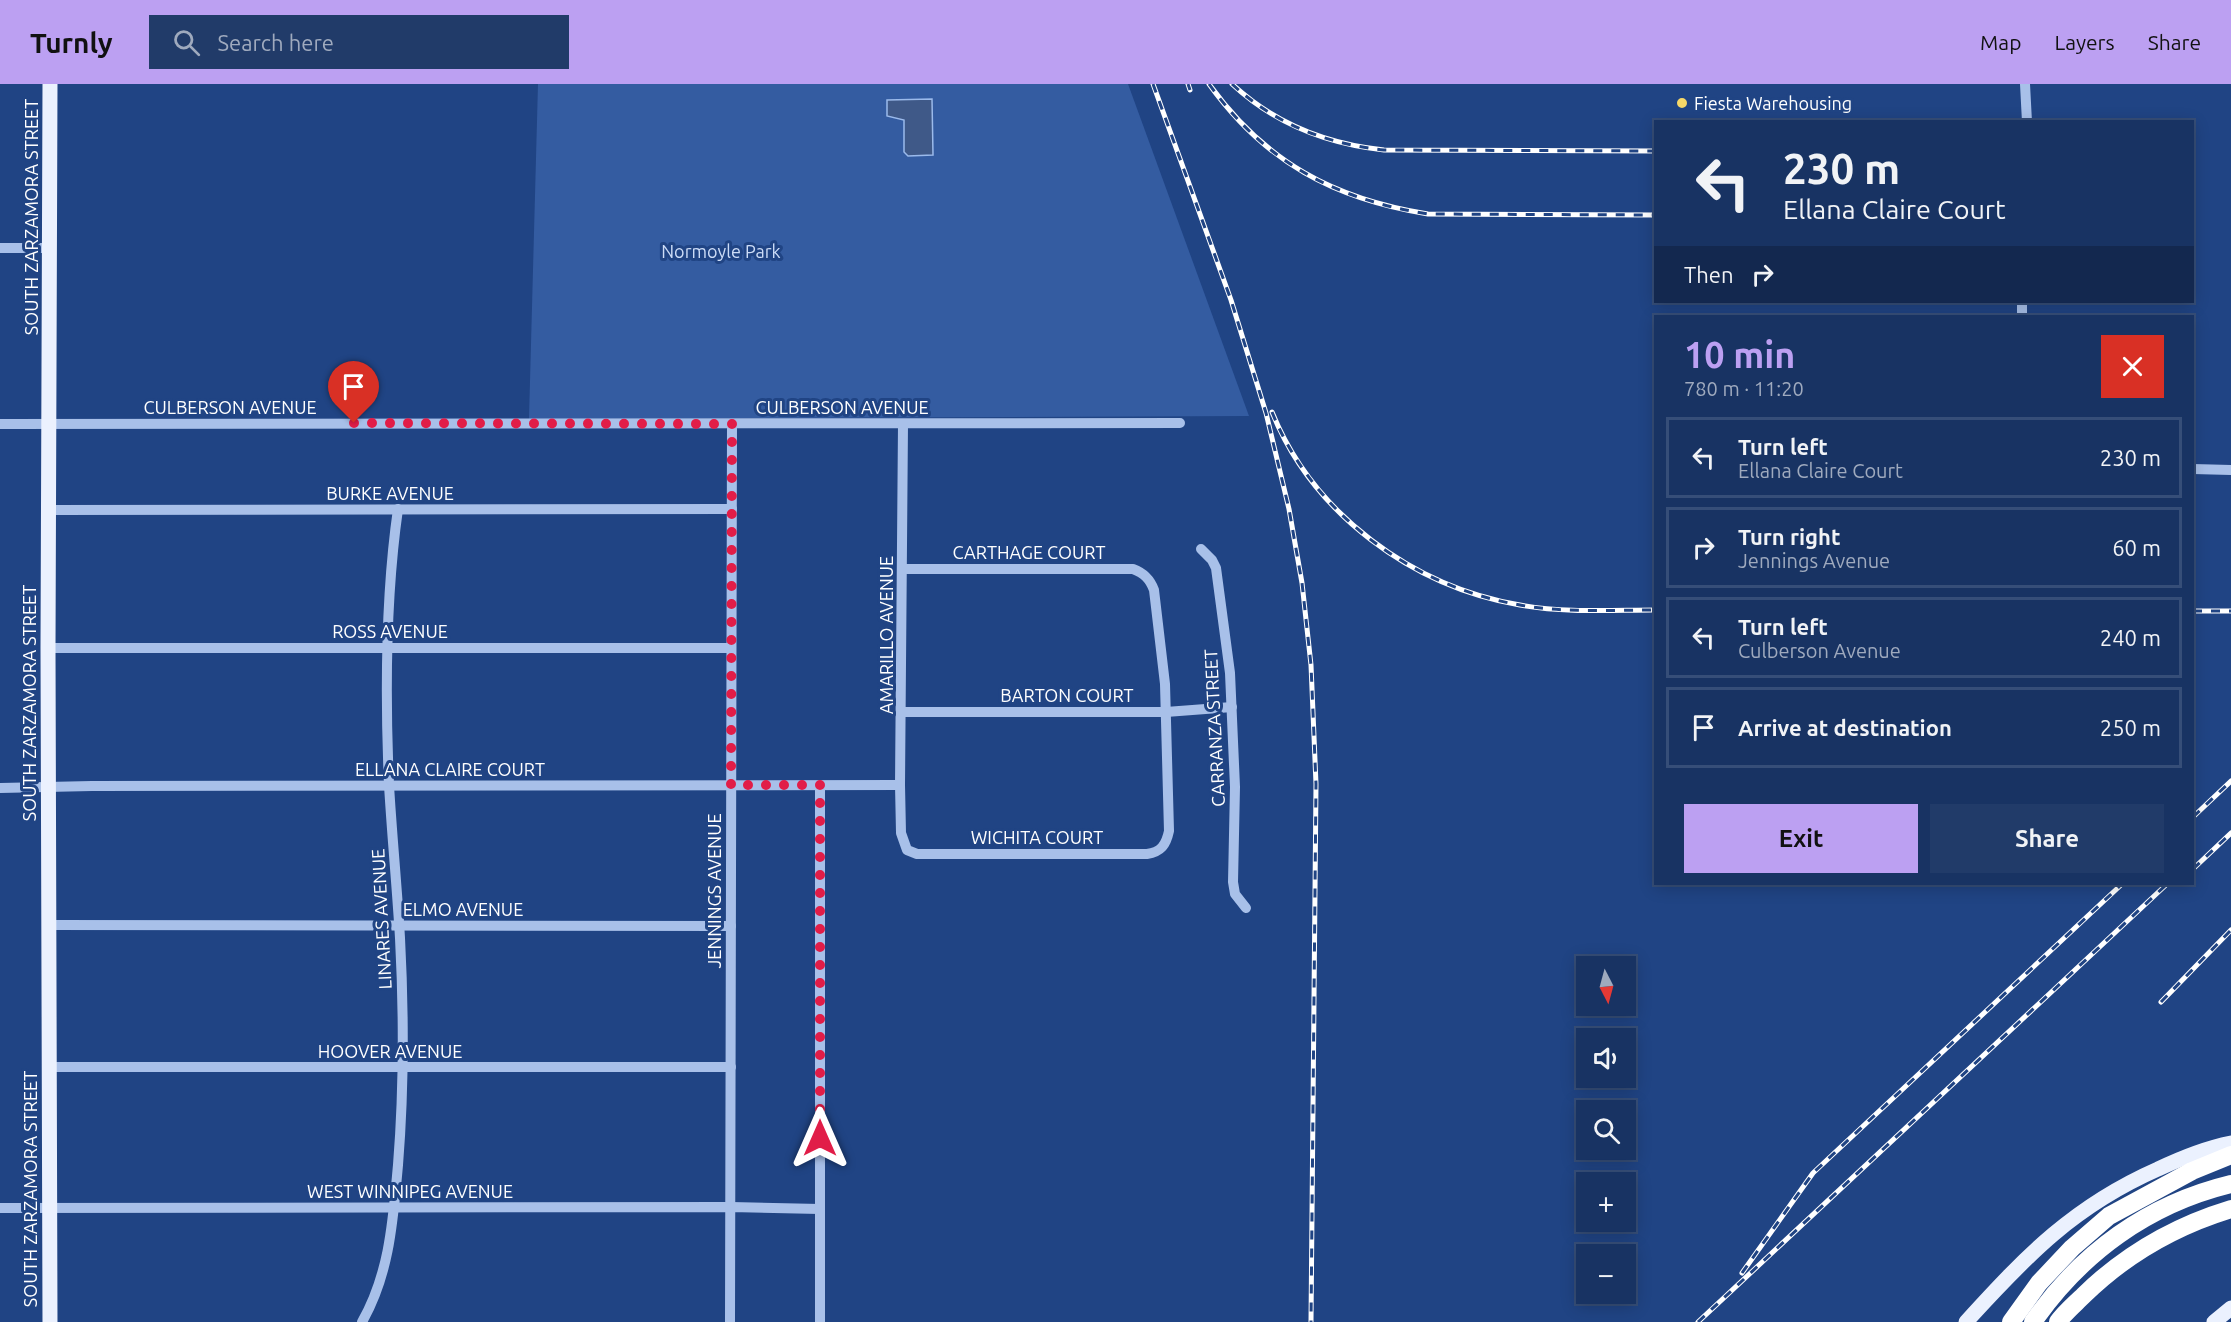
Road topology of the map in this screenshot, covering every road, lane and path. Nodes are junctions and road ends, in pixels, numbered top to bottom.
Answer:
1 (50, 84) edge
2 (2026, 87) edge
3 (2027, 120) edge
4 (0, 248) edge
5 (50, 248) junction
6 (1180, 423) dead end
7 (0, 424) edge
8 (50, 424) junction
9 (732, 424) junction
10 (903, 424) junction
11 (2194, 469) edge
12 (2231, 470) edge
13 (398, 509) junction
14 (732, 509) junction
15 (49, 510) junction
16 (1201, 549) dead end
17 (903, 569) junction
18 (48, 648) junction
19 (388, 648) junction
20 (731, 648) junction
21 (1232, 707) junction
22 (902, 712) junction
23 (1166, 712) junction
24 (731, 785) junction
25 (820, 785) junction
26 (900, 785) junction
27 (390, 786) junction
28 (0, 788) edge
29 (49, 788) junction
30 (905, 845) joint
31 (1246, 908) dead end
32 (50, 925) junction
33 (399, 926) junction
34 (731, 926) junction
35 (50, 1067) junction
36 (403, 1067) junction
37 (731, 1067) junction
38 (2231, 1143) edge
39 (2231, 1155) edge
40 (2231, 1184) edge
41 (731, 1207) junction
42 (0, 1208) edge
43 (395, 1208) junction
44 (49, 1209) junction
45 (820, 1209) junction
46 (2231, 1209) edge
47 (2053, 1293) junction
48 (2231, 1308) edge
49 (50, 1322) edge
50 (362, 1322) edge
51 (730, 1322) edge
52 (820, 1322) edge
53 (1966, 1322) edge
54 (2011, 1322) edge
55 (2020, 1322) edge
56 (2032, 1322) edge
57 (2058, 1322) edge
58 (2214, 1322) edge

1 - 5 main road, SOUTH ZARZAMORA STREET
2 - 3 street
4 - 5 street
5 - 8 main road, SOUTH ZARZAMORA STREET
6 - 10 street, CULBERSON AVENUE
7 - 8 street, CULBERSON AVENUE
8 - 9 street, CULBERSON AVENUE
8 - 15 main road, SOUTH ZARZAMORA STREET
9 - 10 street, CULBERSON AVENUE
9 - 14 street, JENNINGS AVENUE
10 - 17 street, AMARILLO AVENUE
11 - 12 street
13 - 14 street, BURKE AVENUE
13 - 15 street, BURKE AVENUE
13 - 19 street, LINARES AVENUE
14 - 20 street, JENNINGS AVENUE
15 - 18 main road, SOUTH ZARZAMORA STREET
16 - 21 street, CARRANZA STREET
17 - 22 street, AMARILLO AVENUE
17 - 23 street, CARTHAGE COURT
18 - 19 street, ROSS AVENUE
18 - 29 main road, SOUTH ZARZAMORA STREET
19 - 20 street, ROSS AVENUE
19 - 27 street, LINARES AVENUE
20 - 24 street, JENNINGS AVENUE
21 - 23 street, BARTON COURT
21 - 31 street, CARRANZA STREET
22 - 23 street, BARTON COURT
22 - 26 street, AMARILLO AVENUE
23 - 30 street, WICHITA COURT
24 - 25 street, ELLANA CLAIRE COURT
24 - 27 street, ELLANA CLAIRE COURT
24 - 34 street, JENNINGS AVENUE
25 - 26 street, ELLANA CLAIRE COURT
25 - 45 street
26 - 30 street, AMARILLO AVENUE
27 - 29 street, ELLANA CLAIRE COURT
27 - 33 street, LINARES AVENUE
28 - 29 street, ELLANA CLAIRE COURT
29 - 32 main road, SOUTH ZARZAMORA STREET
32 - 33 street, ELMO AVENUE
32 - 35 main road, SOUTH ZARZAMORA STREET
33 - 34 street, ELMO AVENUE
33 - 36 street, LINARES AVENUE
34 - 37 street, JENNINGS AVENUE
35 - 36 street, HOOVER AVENUE
35 - 44 main road, SOUTH ZARZAMORA STREET
36 - 37 street, HOOVER AVENUE
36 - 43 street, LINARES AVENUE
37 - 41 street, JENNINGS AVENUE
38 - 53 main road
39 - 54 highway
40 - 47 highway
41 - 43 street, WEST WINNIPEG AVENUE
41 - 45 street, WEST WINNIPEG AVENUE
41 - 51 street, JENNINGS AVENUE
42 - 44 street, WEST WINNIPEG AVENUE
43 - 44 street, WEST WINNIPEG AVENUE
43 - 50 street, LINARES AVENUE
44 - 49 main road, SOUTH ZARZAMORA STREET
45 - 52 street
46 - 57 highway
47 - 55 highway
47 - 56 highway
48 - 58 main road

